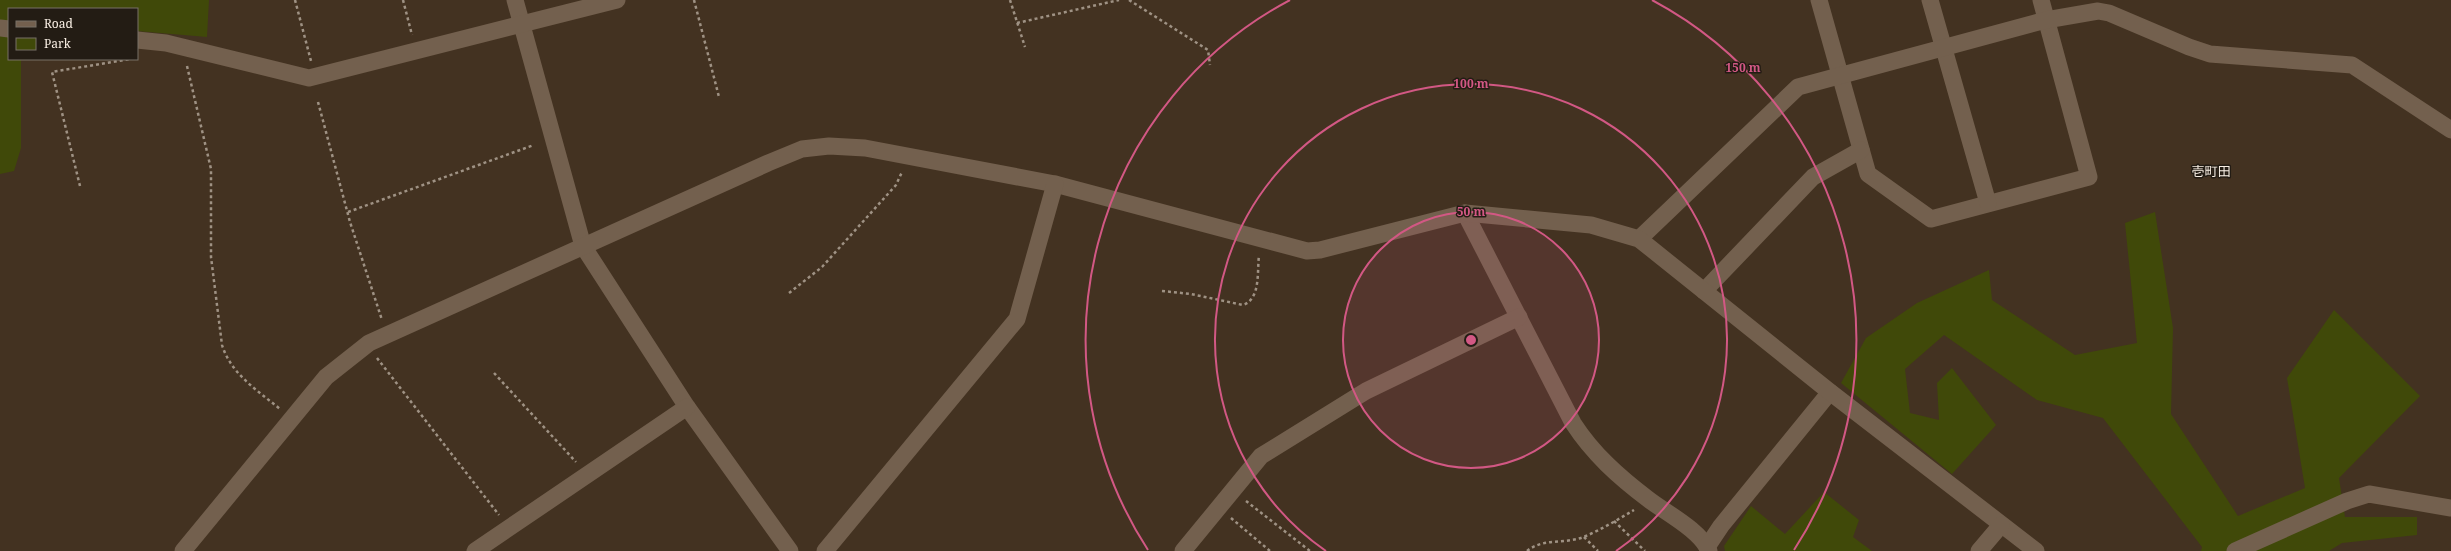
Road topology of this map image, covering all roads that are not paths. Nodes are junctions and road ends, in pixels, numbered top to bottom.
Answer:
1 (515, 0) edge
2 (617, 0) edge
3 (1819, 0) edge
4 (1930, 0) edge
5 (2040, 0) edge
6 (2046, 20) junction
7 (521, 24) junction
8 (138, 40) edge
9 (1943, 48) junction
10 (1840, 76) junction
11 (2451, 130) edge
12 (1861, 150) junction
13 (1055, 184) junction
14 (1988, 203) junction
15 (1465, 213) junction
16 (1639, 240) junction
17 (583, 246) junction
18 (1704, 291) junction
19 (1519, 317) junction
20 (1830, 392) junction
21 (687, 407) junction
22 (2451, 508) edge
23 (2001, 525) junction
24 (1708, 549) edge
25 (183, 551) edge
26 (475, 551) edge
27 (790, 551) edge
28 (825, 551) edge
29 (1183, 551) edge
30 (1979, 551) edge
31 (2036, 551) edge
32 (2235, 551) edge

1 - 7 street
2 - 7 street
3 - 10 street
4 - 9 street
5 - 6 street
6 - 9 street
6 - 11 street
6 - 14 street
7 - 8 street
7 - 17 street
9 - 10 street
9 - 14 street
10 - 12 street
10 - 16 street
12 - 14 street
12 - 18 street
13 - 15 street
13 - 17 street
13 - 28 street
15 - 16 street
15 - 19 street
16 - 18 street
17 - 21 street
17 - 25 street
18 - 20 street
19 - 24 street
19 - 29 street
20 - 23 street
20 - 24 street
21 - 26 street
21 - 27 street
22 - 32 street
23 - 30 street
23 - 31 street

